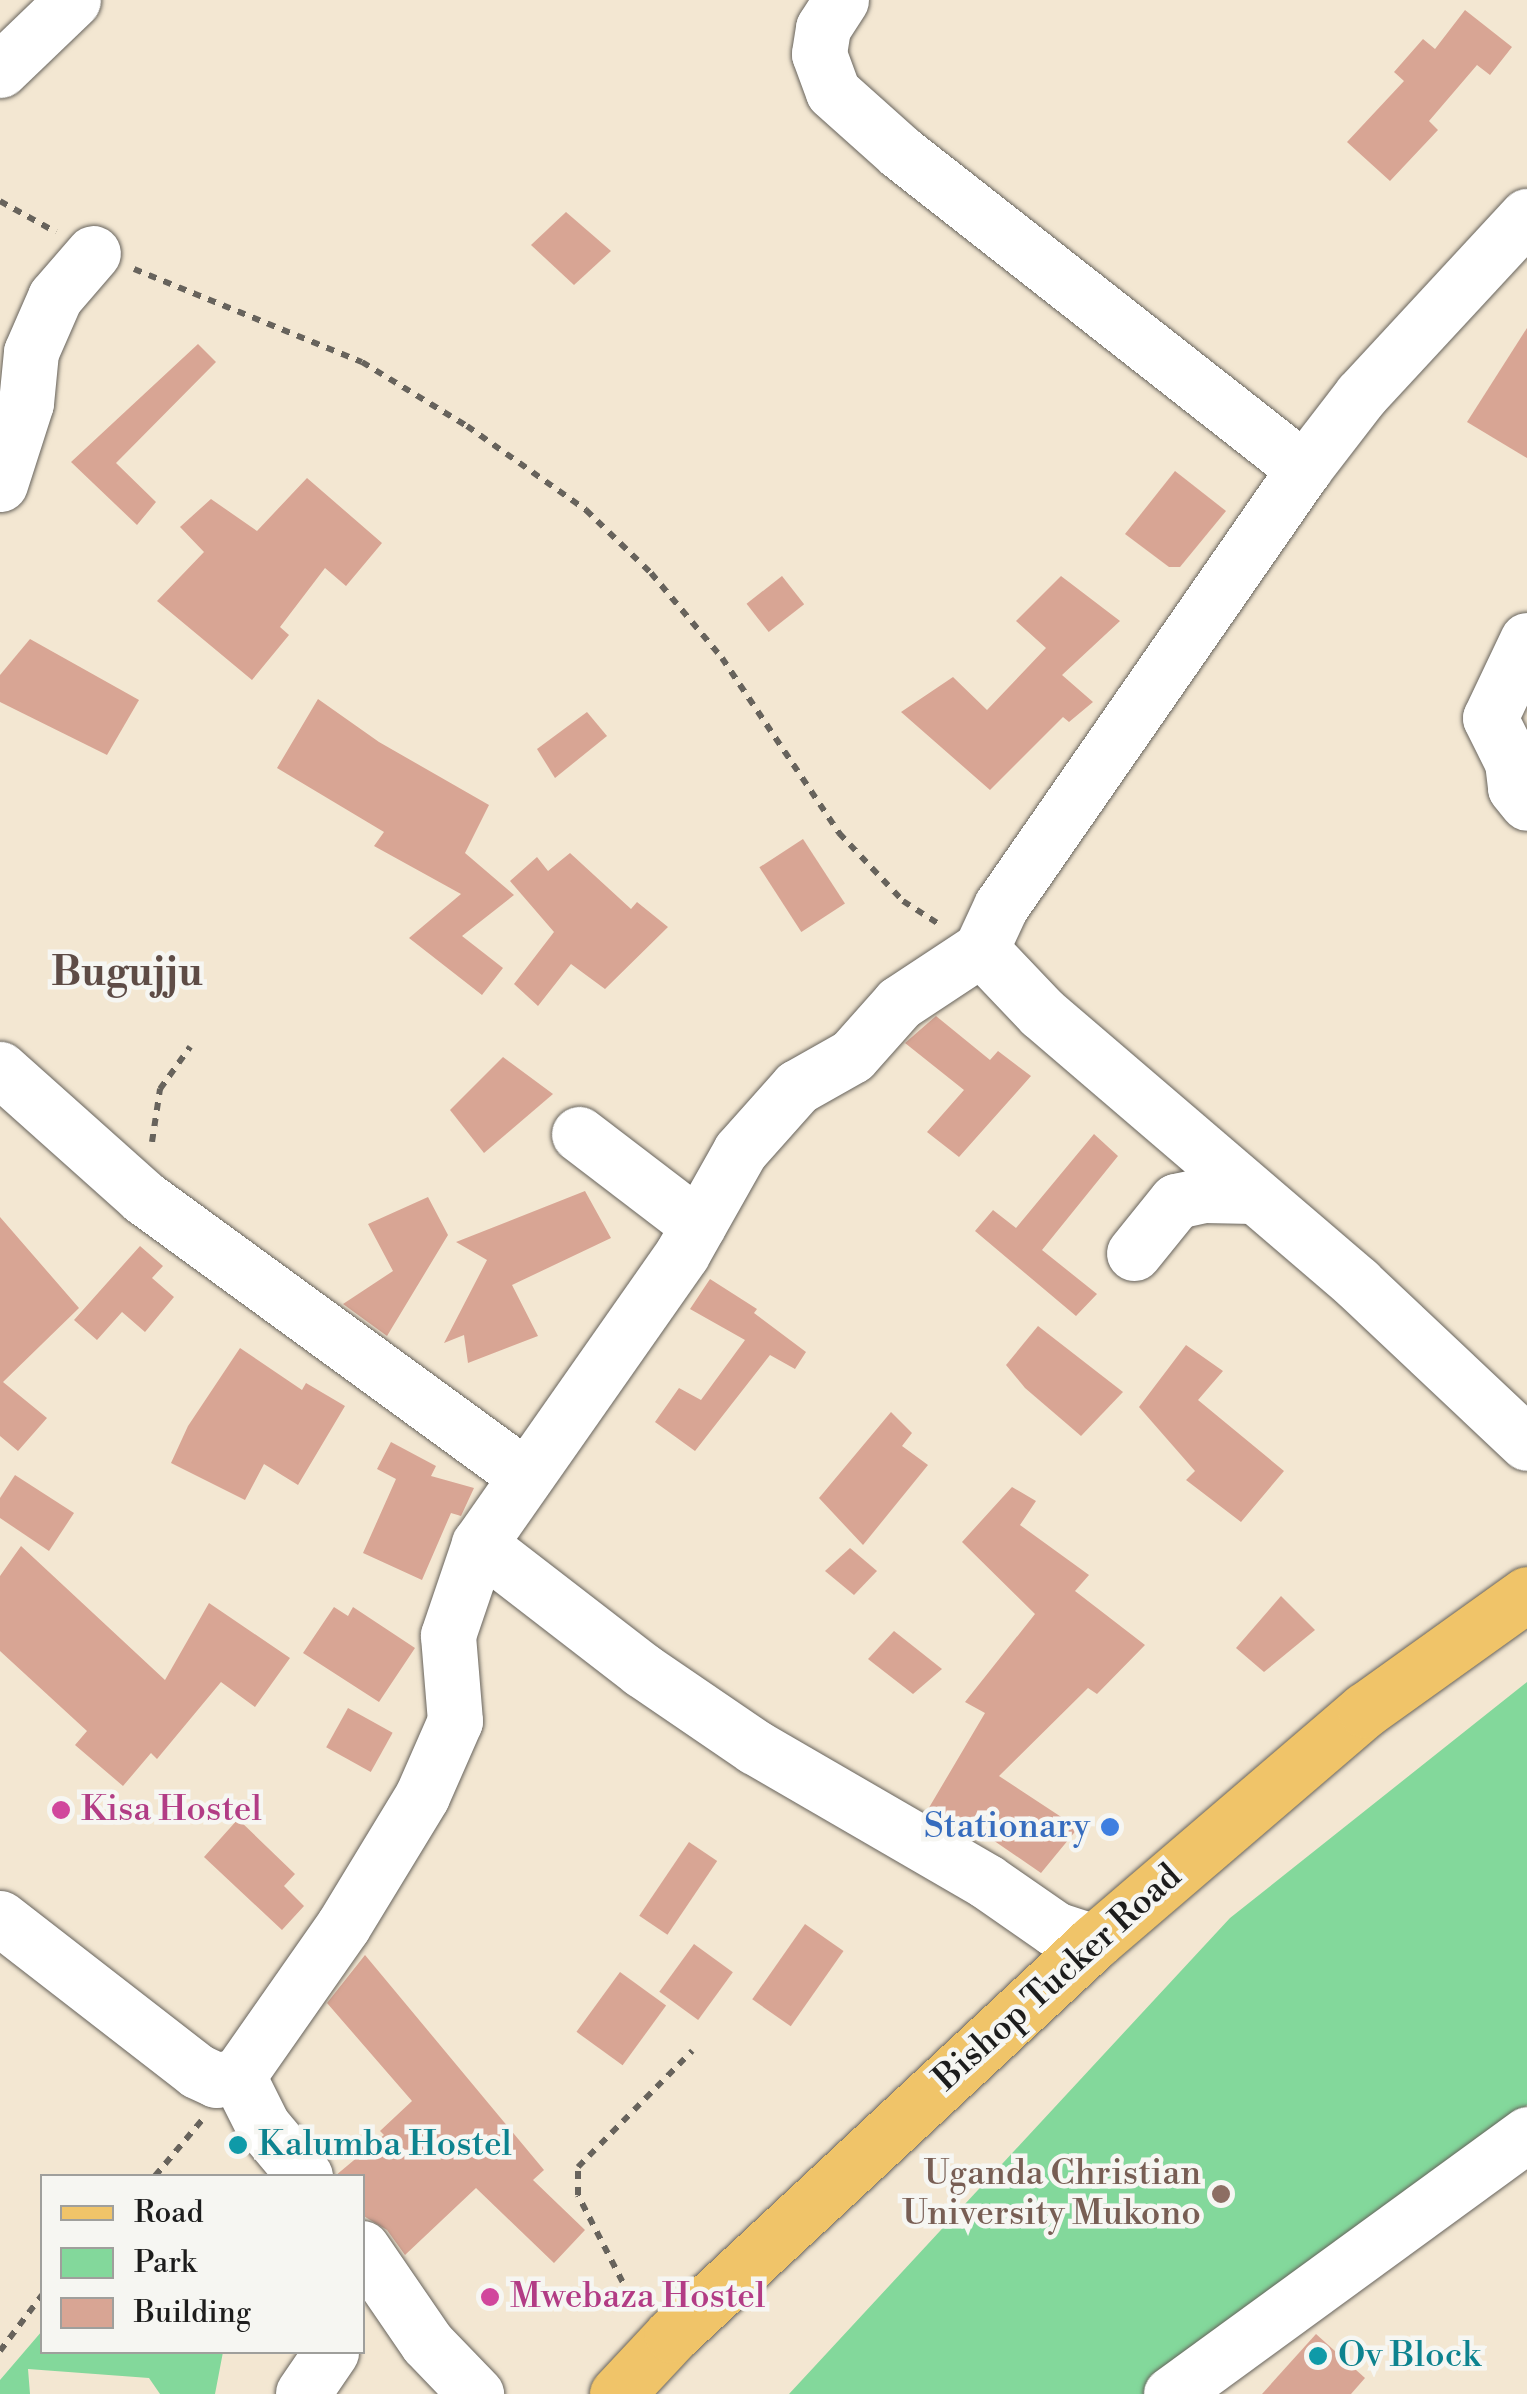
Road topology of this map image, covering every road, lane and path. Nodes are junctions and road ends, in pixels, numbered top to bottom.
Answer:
1 (73, 0) edge
2 (841, 0) edge
3 (0, 70) edge
4 (0, 201) edge
5 (1527, 216) edge
6 (93, 253) junction
7 (1304, 469) junction
8 (0, 484) edge
9 (1527, 640) edge
10 (1527, 803) edge
11 (981, 949) junction
12 (190, 1047) dead end
13 (0, 1069) edge
14 (579, 1134) dead end
15 (1252, 1196) junction
16 (143, 1197) junction
17 (698, 1225) junction
18 (1134, 1254) dead end
19 (1527, 1443) edge
20 (526, 1476) junction
21 (479, 1544) junction
22 (1527, 1594) edge
23 (0, 1918) edge
24 (1094, 1942) junction
25 (692, 2051) dead end
26 (238, 2076) junction
27 (1527, 2134) edge
28 (157, 2174) edge
29 (303, 2174) edge
30 (365, 2257) edge
31 (40, 2298) edge
32 (386, 2321) edge
33 (672, 2335) junction
34 (0, 2351) edge
35 (330, 2354) edge
36 (303, 2393) edge
37 (476, 2394) edge
38 (617, 2394) edge
39 (1171, 2394) edge

1 - 3 street
2 - 7 street
4 - 6 path
5 - 7 street
6 - 8 street
6 - 11 path
7 - 11 street
9 - 10 street
11 - 15 street
11 - 17 street
12 - 16 path
13 - 16 street
14 - 17 street
15 - 18 street
15 - 19 street
16 - 20 street
17 - 20 street
20 - 21 street
21 - 24 street
21 - 26 street
22 - 24 main road, Bishop Tucker Road
23 - 26 street
24 - 33 main road, Bishop Tucker Road
25 - 33 path
26 - 28 path
26 - 29 street
27 - 39 street
30 - 32 street
31 - 34 path
32 - 37 street
33 - 38 main road, Bishop Tucker Road
35 - 36 street

